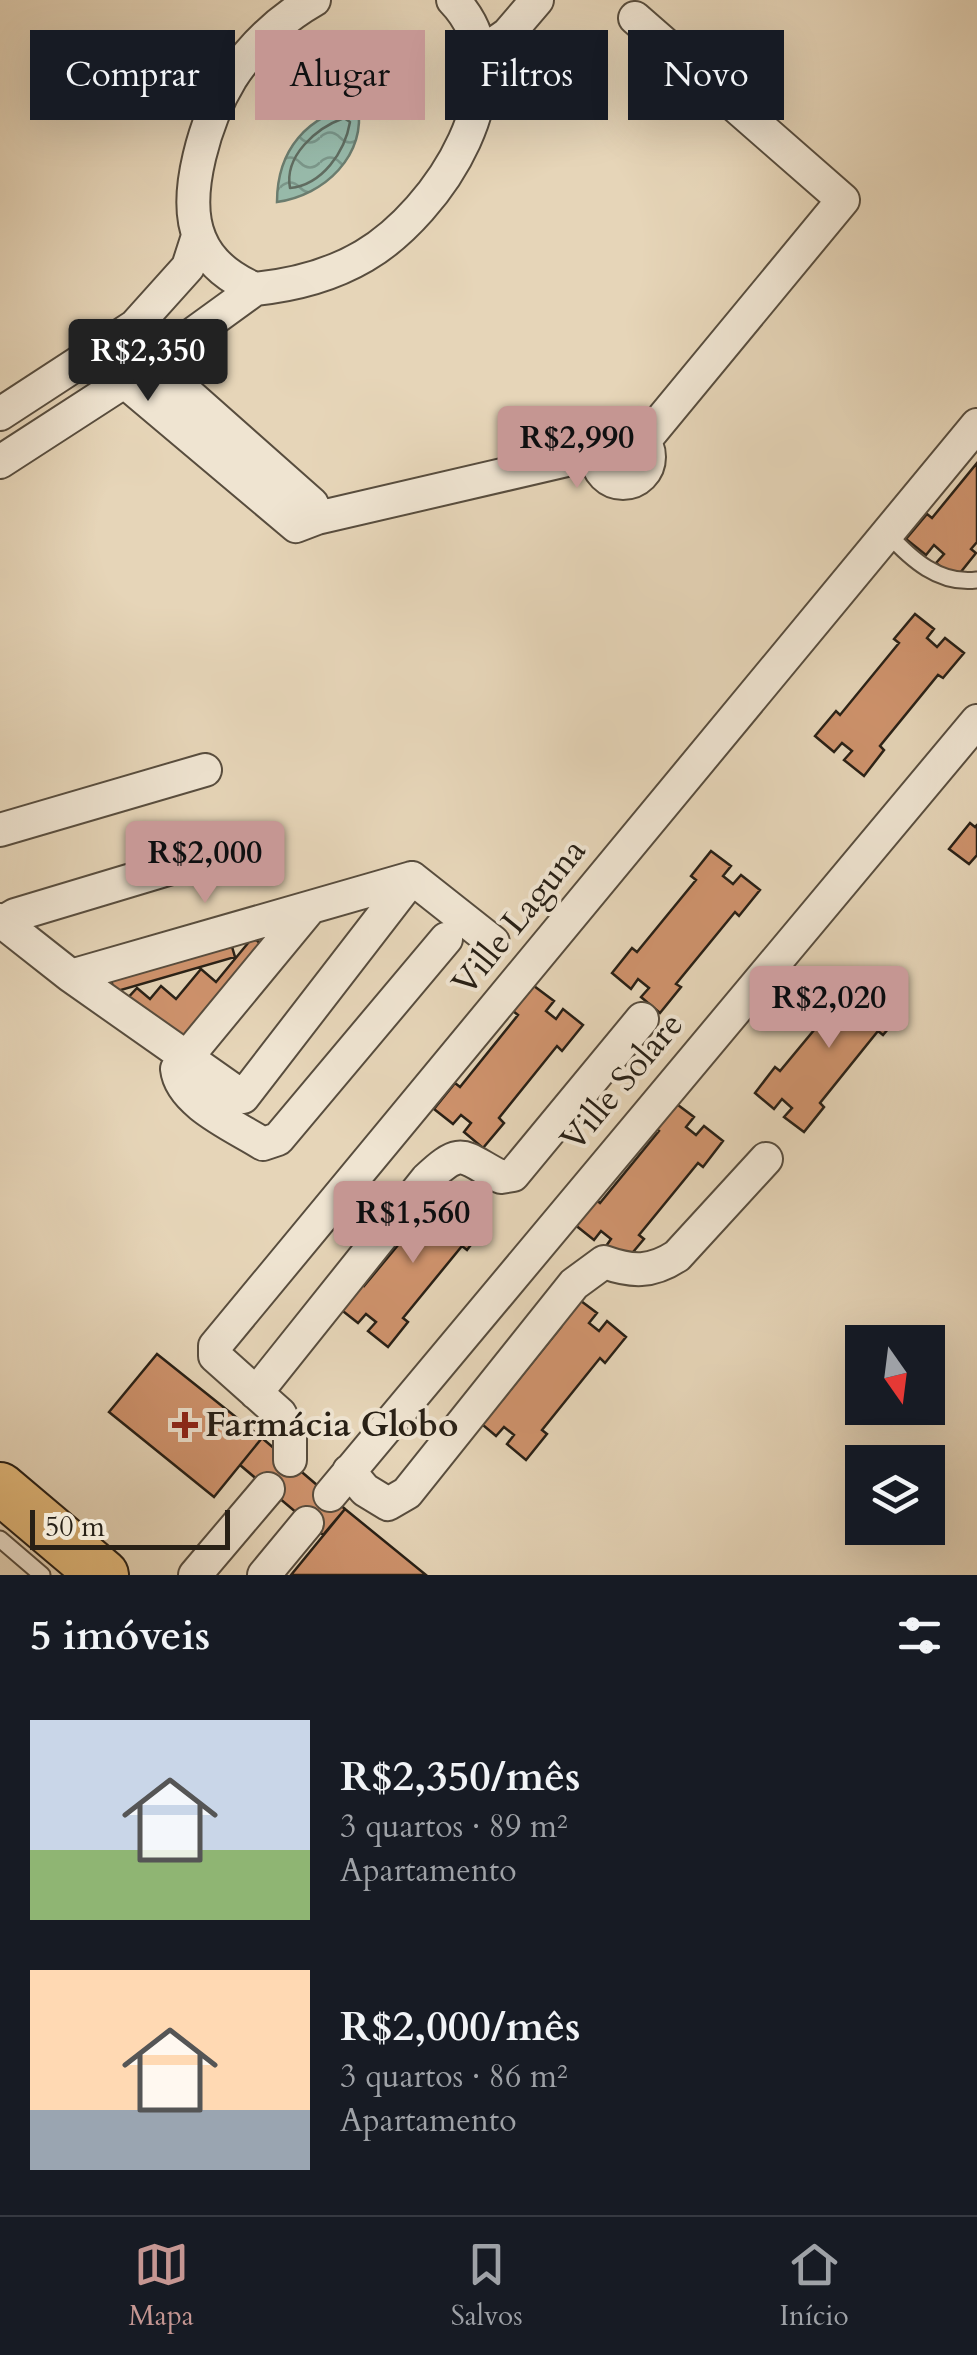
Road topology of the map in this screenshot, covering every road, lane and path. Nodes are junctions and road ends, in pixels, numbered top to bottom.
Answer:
1 (314, 0) edge
2 (454, 0) edge
3 (537, 0) edge
4 (634, 18) dead end
5 (473, 30) edge
6 (511, 30) edge
7 (470, 120) edge
8 (198, 236) junction
9 (255, 290) junction
10 (153, 363) junction
11 (124, 382) junction
12 (0, 414) edge
13 (977, 425) edge
14 (238, 458) junction
15 (0, 462) edge
16 (886, 533) junction
17 (977, 580) edge
18 (977, 721) edge
19 (206, 770) dead end
20 (0, 830) edge
21 (218, 854) dead end
22 (412, 878) junction
23 (308, 909) junction
24 (2, 921) edge
25 (446, 939) dead end
26 (492, 942) dead end
27 (70, 976) junction
28 (642, 1019) dead end
29 (184, 1058) junction
30 (766, 1159) dead end
31 (256, 1393) junction
32 (290, 1460) dead end
33 (0, 1488) edge
34 (268, 1489) dead end
35 (307, 1523) dead end
36 (0, 1539) edge
37 (42, 1575) edge
38 (103, 1575) edge
39 (195, 1575) edge
40 (264, 1575) edge

1 - 8 street
2 - 5 street
3 - 6 street
4 - 14 street
7 - 9 street
8 - 9 street
8 - 12 street
9 - 10 street
10 - 11 street
10 - 14 street
11 - 14 street
11 - 15 street
13 - 16 street, Ville Laguna
16 - 17 lane
16 - 31 street, Ville Laguna
18 - 30 street, Ville Solare
19 - 20 street
21 - 24 street
22 - 23 street
22 - 26 street
22 - 29 street
23 - 27 street
23 - 29 street
24 - 27 street
25 - 29 street
27 - 29 street
28 - 31 street
31 - 32 street, Ville Laguna
33 - 38 main road
34 - 39 street
35 - 40 street
36 - 37 lane

